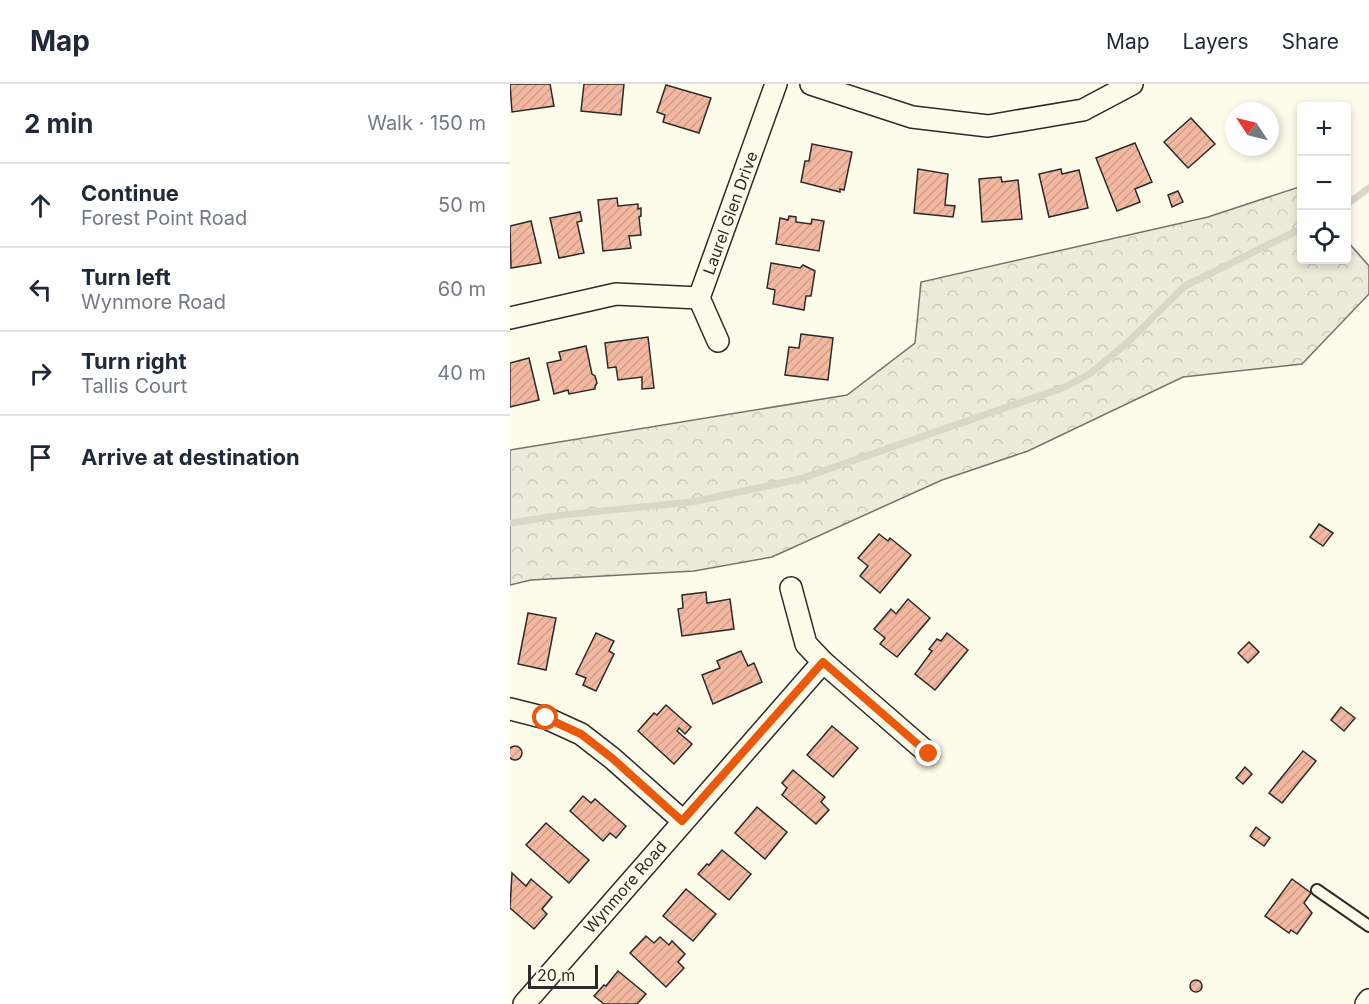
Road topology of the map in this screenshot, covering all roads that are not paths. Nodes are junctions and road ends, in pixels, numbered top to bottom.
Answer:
1 (776, 84) edge
2 (811, 84) edge
3 (1132, 84) edge
4 (699, 298) junction
5 (510, 318) edge
6 (718, 341) dead end
7 (791, 588) dead end
8 (823, 662) junction
9 (510, 709) edge
10 (929, 754) dead end
11 (682, 821) junction
12 (1317, 890) dead end
13 (1369, 926) edge
14 (1369, 1000) edge
15 (524, 1004) edge
16 (1366, 1004) edge

1 - 4 street, Laurel Glen Drive
2 - 3 street
4 - 5 street
4 - 6 street
7 - 8 street
8 - 10 street
8 - 11 street, Wynmore Road
9 - 11 street
11 - 15 street, Wynmore Road
12 - 13 lane
14 - 16 street

